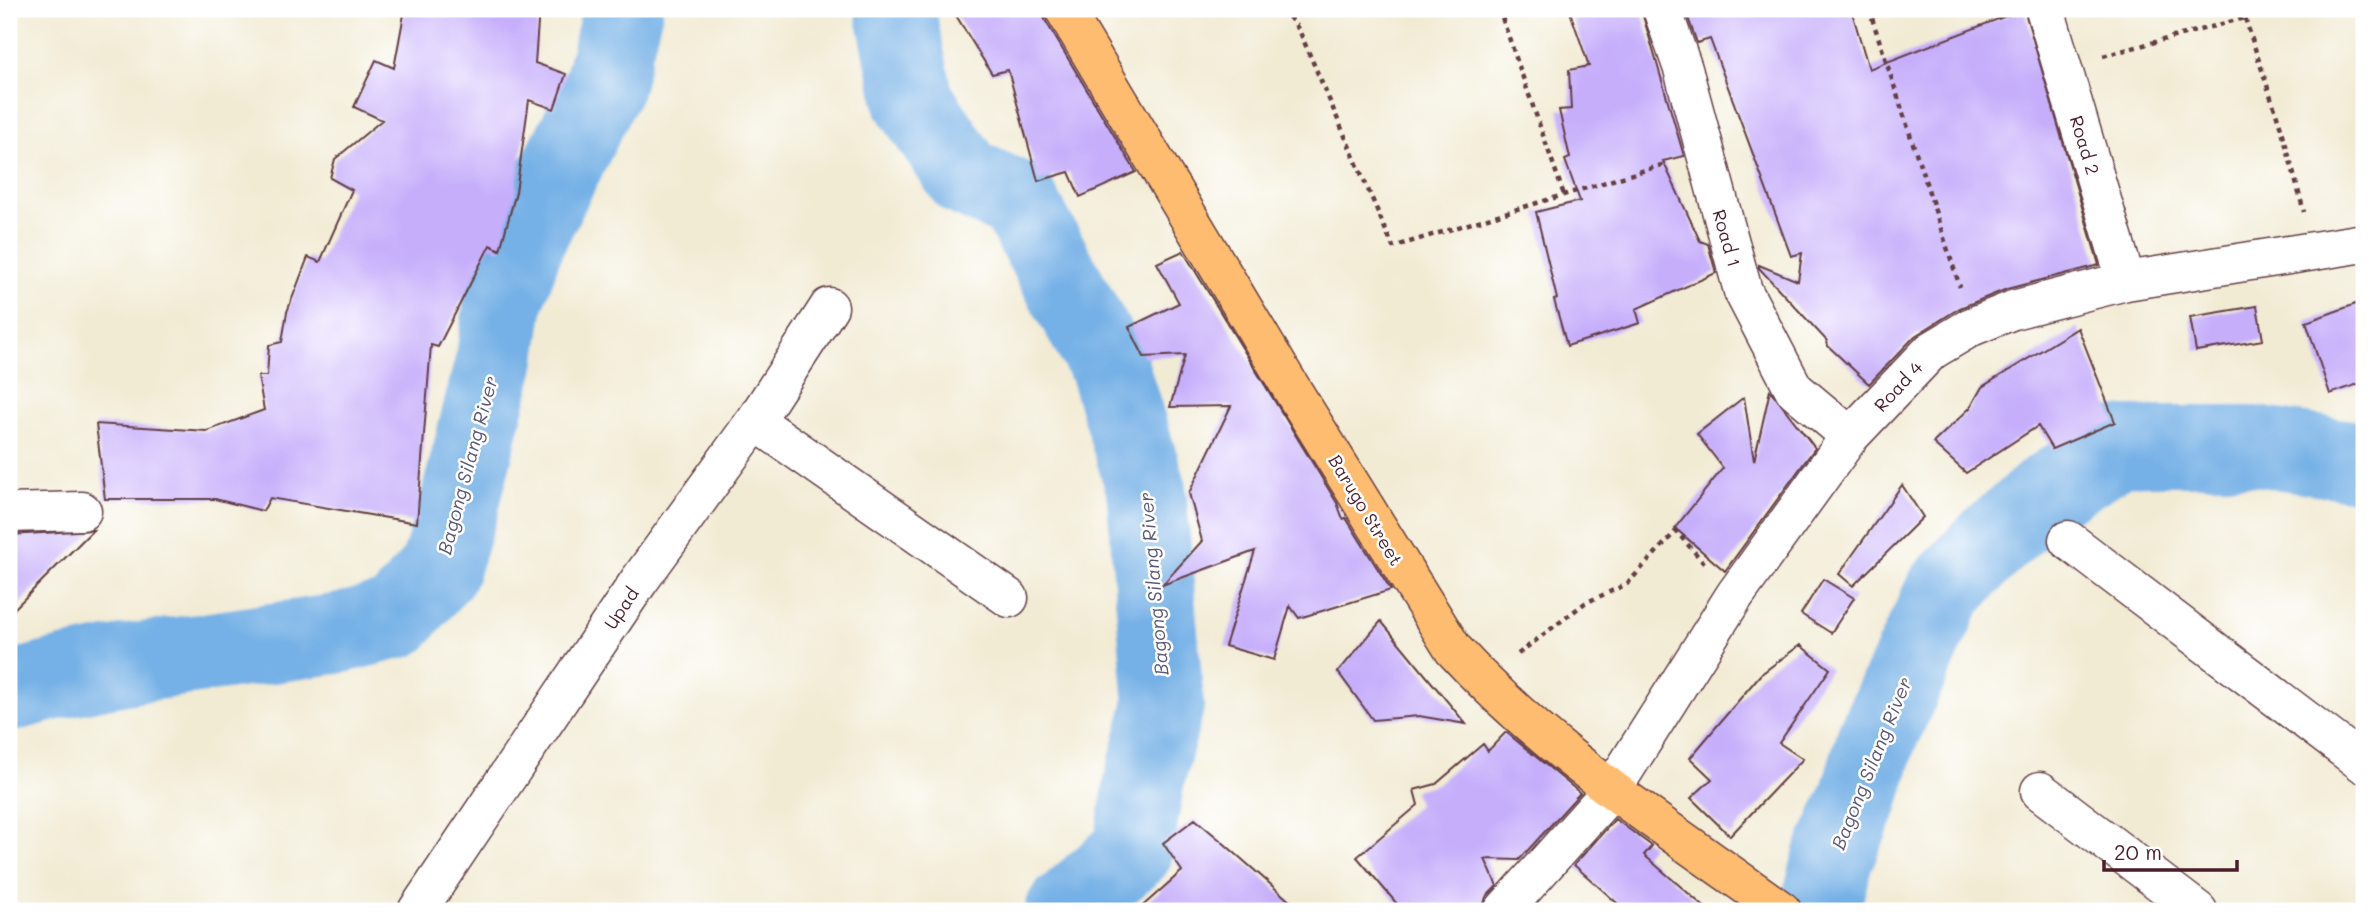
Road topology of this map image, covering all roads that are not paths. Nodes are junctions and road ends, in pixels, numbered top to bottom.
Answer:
1 (1064, 9) edge
2 (1662, 9) edge
3 (2045, 9) edge
4 (2364, 243) edge
5 (2126, 281) junction
6 (830, 307) dead end
7 (755, 421) junction
8 (1850, 436) junction
9 (82, 511) dead end
10 (9, 513) edge
11 (2068, 540) dead end
12 (1009, 598) dead end
13 (2364, 764) edge
14 (1611, 791) junction
15 (2040, 791) dead end
16 (417, 911) edge
17 (1503, 911) edge
18 (1782, 911) edge
19 (2198, 911) edge

1 - 14 main road, Barugo Street
2 - 8 street, Road 1
3 - 5 street, Road 2
4 - 5 street, Road 4
5 - 8 street, Road 4
6 - 7 street, Upad
7 - 12 street
7 - 16 street, Upad
8 - 14 street, Road 4
9 - 10 street
11 - 13 street
14 - 17 street, Road 4
14 - 18 main road, Barugo Street
15 - 19 street

